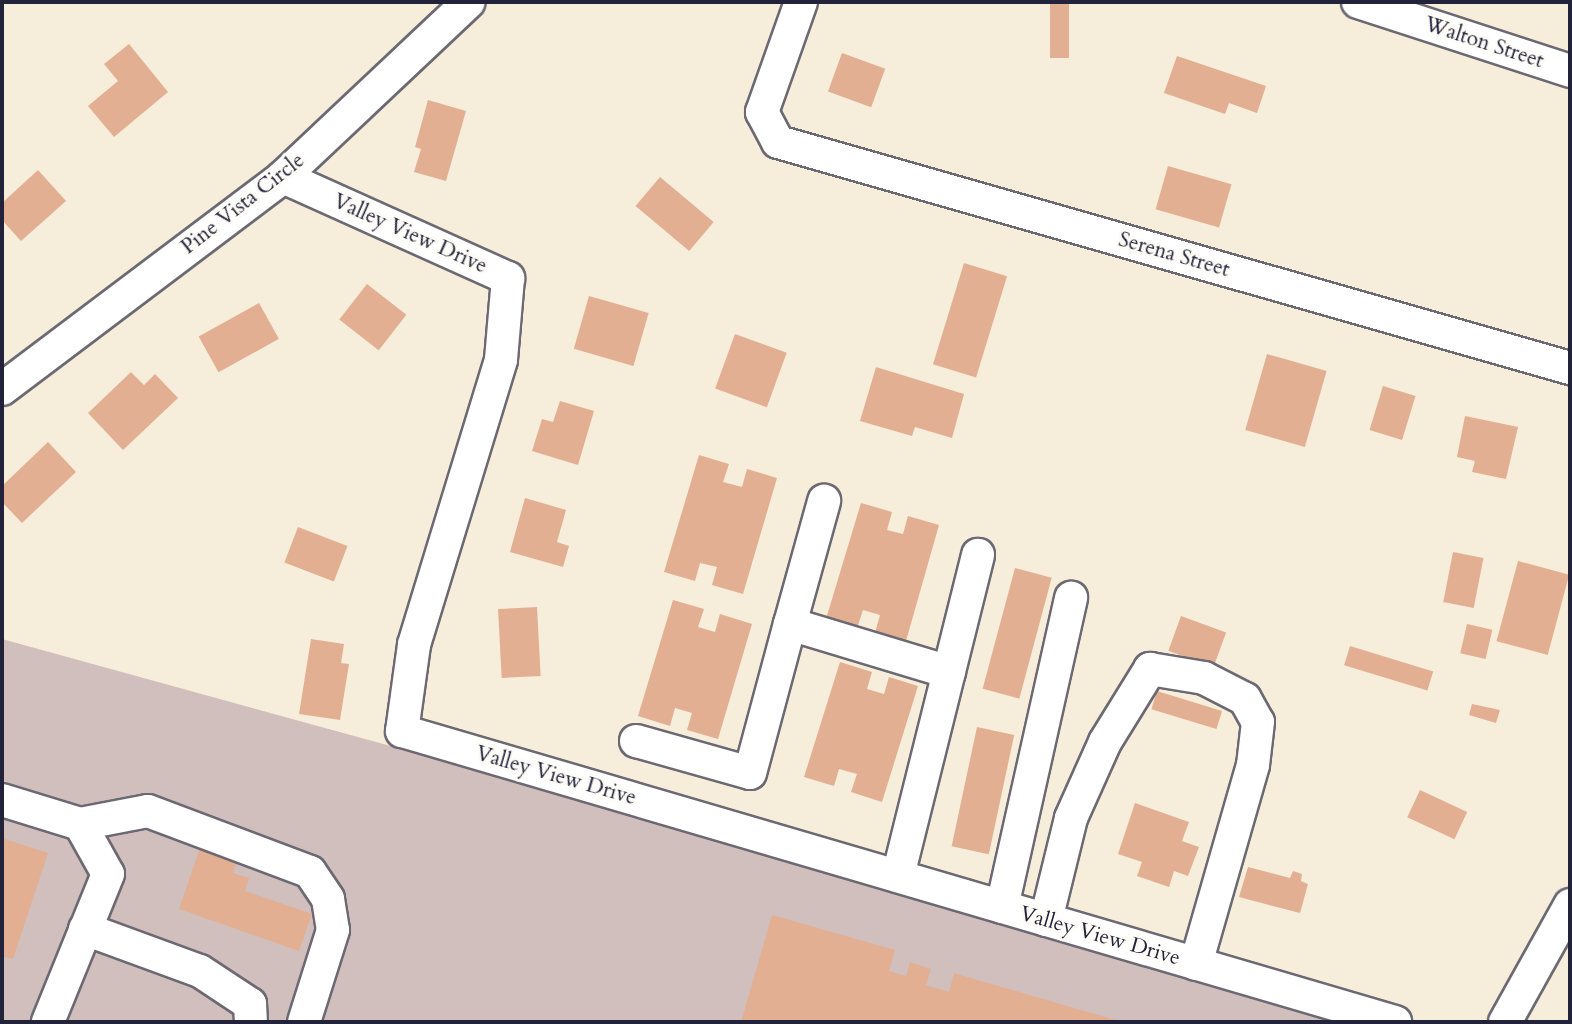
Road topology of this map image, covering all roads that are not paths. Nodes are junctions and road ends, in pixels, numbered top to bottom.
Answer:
1 (469, 2) edge
2 (801, 2) edge
3 (1358, 2) edge
4 (1570, 71) edge
5 (283, 177) junction
6 (1570, 368) edge
7 (2, 389) edge
8 (824, 501) dead end
9 (978, 555) dead end
10 (1071, 598) dead end
11 (790, 624) junction
12 (949, 672) junction
13 (636, 741) dead end
14 (2, 800) edge
15 (80, 824) junction
16 (898, 876) junction
17 (1570, 905) edge
18 (1002, 907) junction
19 (1046, 920) junction
20 (85, 929) junction
21 (1196, 964) junction
22 (48, 1022) edge
23 (251, 1022) edge
24 (304, 1022) edge
25 (1395, 1022) edge
26 (1505, 1022) edge

1 - 5 street, Pine Vista Circle
2 - 6 street, Serena Street
3 - 4 street, Walton Street
5 - 7 street, Pine Vista Circle
5 - 16 street, Valley View Drive
8 - 11 street
9 - 12 street
10 - 18 street
11 - 12 street
11 - 13 street
12 - 16 street
14 - 15 street
15 - 20 street
15 - 24 street
16 - 18 street, Valley View Drive
17 - 26 street
18 - 19 street, Valley View Drive
19 - 21 street, Valley View Drive
19 - 21 street
20 - 22 street
20 - 23 street
21 - 25 street, Valley View Drive

